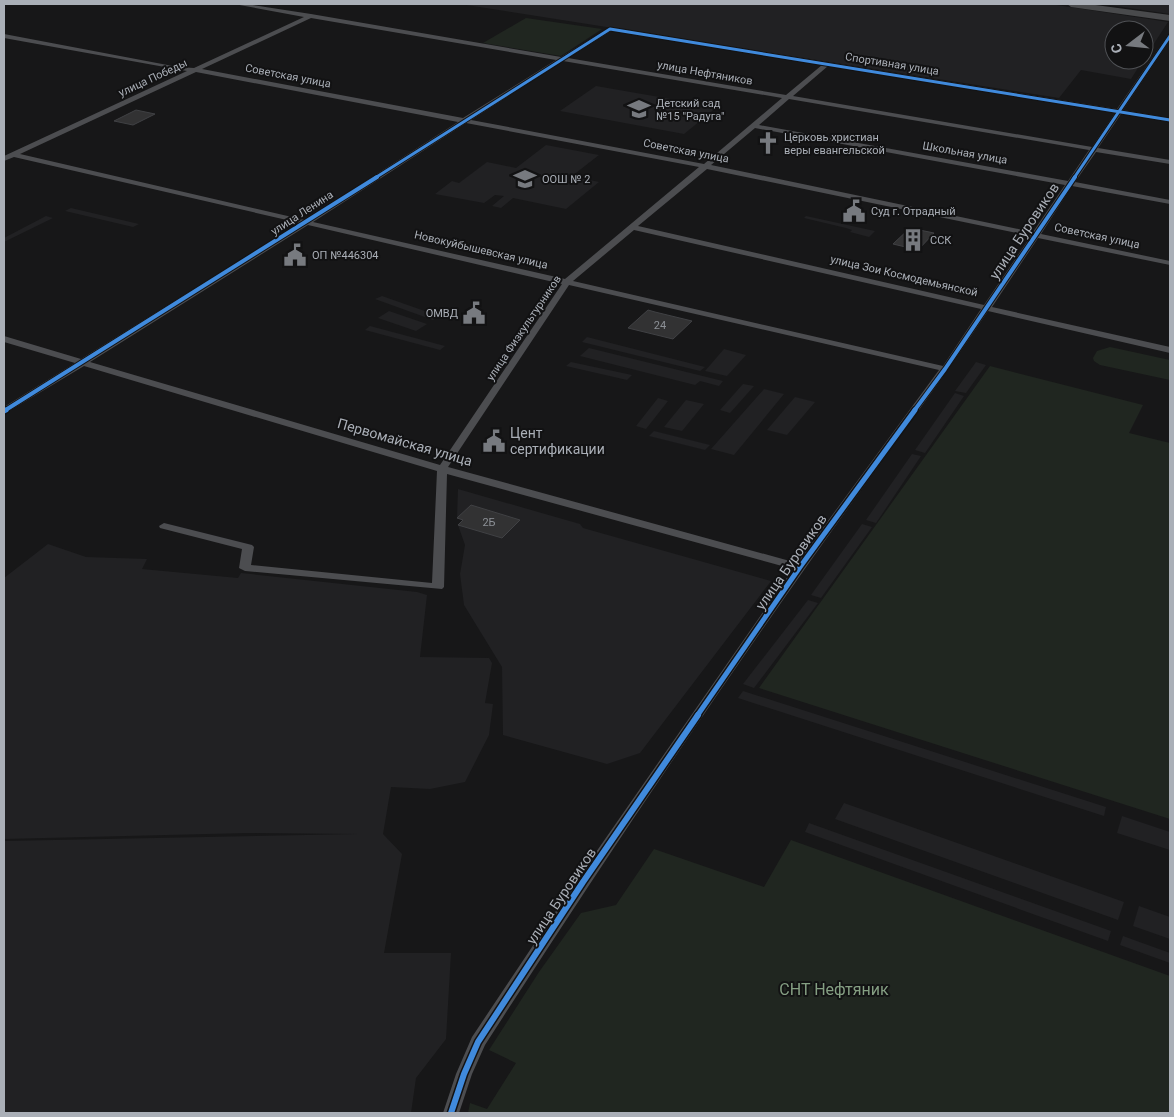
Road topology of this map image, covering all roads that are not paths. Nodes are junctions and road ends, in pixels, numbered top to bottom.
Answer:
1 (237, 4) edge
2 (1071, 4) edge
3 (311, 16) junction
4 (1170, 18) edge
5 (610, 30) joint
6 (4, 31) edge
7 (4, 36) edge
8 (1170, 36) edge
9 (1166, 50) edge
10 (565, 59) junction
11 (827, 64) junction
12 (196, 70) junction
13 (788, 98) junction
14 (1118, 111) junction
15 (1170, 120) edge
16 (464, 121) junction
17 (755, 126) junction
18 (1093, 148) junction
19 (13, 155) junction
20 (4, 159) edge
21 (1170, 162) edge
22 (706, 166) junction
23 (1069, 184) junction
24 (1170, 202) edge
25 (306, 222) junction
26 (632, 227) junction
27 (1035, 234) junction
28 (1170, 263) edge
29 (568, 281) junction
30 (987, 307) junction
31 (4, 340) edge
32 (1170, 350) edge
33 (82, 362) junction
34 (945, 369) junction
35 (4, 410) edge
36 (442, 469) junction
37 (164, 526) dead end
38 (800, 567) junction
39 (451, 1113) edge

1 - 3 street, улица Нефтяников
2 - 4 main road
3 - 10 street, улица Нефтяников
3 - 12 street, улица Победы
5 - 10 street, улица Ленина
5 - 11 street, Спортивная улица
6 - 12 street, Советская улица
7 - 12 street, Советская улица
8 - 9 street, улица Буровиков
9 - 14 street, улица Буровиков
10 - 13 street, улица Нефтяников
10 - 16 street, улица Ленина
11 - 13 street, улица Физкультурников
11 - 14 street, Спортивная улица
12 - 16 street, Советская улица
12 - 19 street, улица Победы
13 - 17 street, улица Физкультурников
13 - 18 street, улица Нефтяников
14 - 15 street, Спортивная улица
14 - 18 street, улица Буровиков
16 - 22 street, Советская улица
16 - 25 street, улица Ленина
17 - 22 street, улица Физкультурников
17 - 23 street, Школьная улица
18 - 21 street, улица Нефтяников
18 - 23 street, улица Буровиков
19 - 20 street, улица Победы
19 - 25 street, Новокуйбышевская улица
22 - 26 street, улица Физкультурников
22 - 27 street, Советская улица
23 - 24 street, Школьная улица
23 - 27 street, улица Буровиков
25 - 29 street, Новокуйбышевская улица
25 - 33 street, улица Ленина
26 - 29 street, улица Физкультурников
26 - 30 street, улица Зои Космодемьянской
27 - 28 street, Советская улица
27 - 30 street, улица Буровиков
29 - 34 street, Новокуйбышевская улица
29 - 36 street, улица Физкультурников
30 - 32 street, улица Зои Космодемьянской
30 - 34 street, улица Буровиков
31 - 33 street, Первомайская улица
33 - 35 street, улица Ленина
33 - 36 street, Первомайская улица
34 - 38 street, улица Буровиков
36 - 37 street
36 - 38 street, Первомайская улица
38 - 39 street, улица Буровиков

